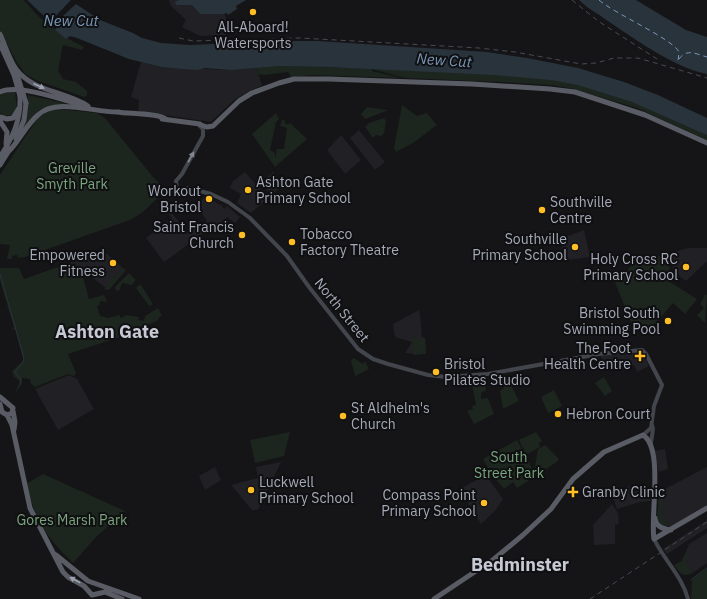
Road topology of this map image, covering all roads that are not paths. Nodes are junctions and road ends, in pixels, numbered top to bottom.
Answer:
1 (0, 34) edge
2 (0, 44) edge
3 (15, 68) junction
4 (0, 92) edge
5 (20, 106) junction
6 (88, 106) junction
7 (97, 109) junction
8 (0, 117) edge
9 (0, 120) edge
10 (199, 125) junction
11 (707, 144) edge
12 (9, 151) junction
13 (0, 156) edge
14 (0, 165) edge
15 (0, 397) edge
16 (7, 404) junction
17 (1, 406) edge
18 (13, 411) junction
19 (7, 415) junction
20 (651, 427) junction
21 (13, 432) junction
22 (644, 435) junction
23 (651, 443) junction
24 (707, 508) edge
25 (654, 512) junction
26 (672, 530) junction
27 (654, 539) junction
28 (55, 555) junction
29 (68, 566) junction
30 (62, 569) junction
31 (96, 584) junction
32 (89, 591) junction
33 (99, 593) junction
34 (122, 599) edge
35 (139, 599) edge
36 (434, 599) edge
37 (688, 599) edge

1 - 3 highway
2 - 5 highway, bridge
3 -> 6 highway
3 - 12 highway, bridge
4 - 6 highway
5 - 8 highway
5 - 13 highway
6 - 7 highway
7 - 10 highway
7 - 12 highway
9 - 13 highway
10 - 11 highway
20 -> 10 main road, North Street
12 - 14 highway
15 - 16 highway
16 - 17 highway
16 - 18 highway
17 - 19 highway
18 - 19 highway
18 - 21 highway
19 - 21 highway
20 - 22 main road
20 - 23 main road
21 - 28 highway
22 - 23 highway
22 - 36 highway
23 - 25 highway
24 - 26 highway
25 - 26 highway
25 - 27 highway
26 - 27 highway
27 - 37 main road
28 - 29 highway
28 - 30 highway
29 - 30 highway
29 - 31 highway
32 -> 30 highway
31 - 32 highway
31 - 33 highway
31 - 35 highway
32 - 33 highway
33 - 34 highway

